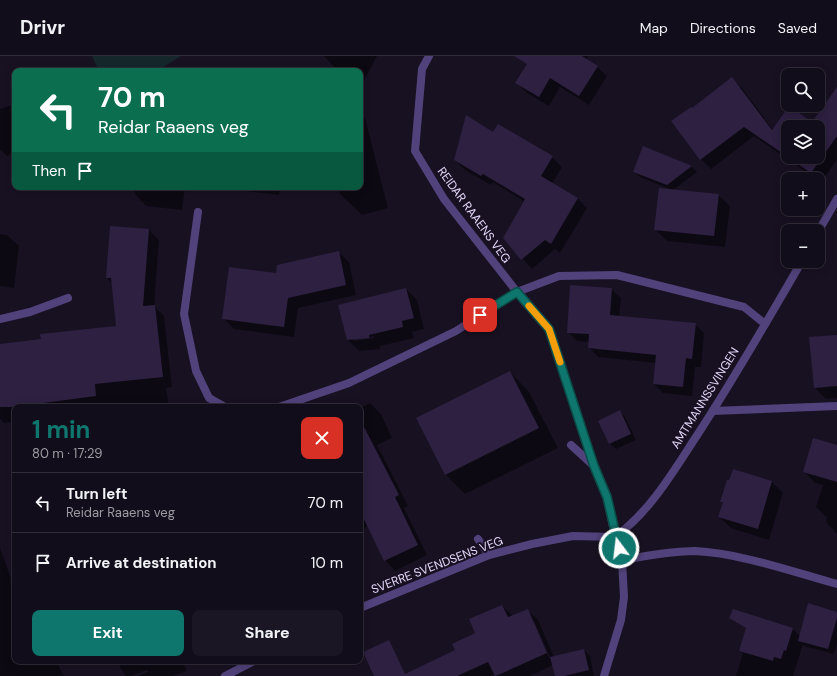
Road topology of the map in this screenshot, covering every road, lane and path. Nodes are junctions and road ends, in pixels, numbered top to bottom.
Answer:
1 (429, 56) edge
2 (837, 199) edge
3 (198, 212) dead end
4 (823, 224) edge
5 (798, 268) edge
6 (517, 292) junction
7 (68, 298) dead end
8 (0, 319) edge
9 (765, 324) junction
10 (220, 404) edge
11 (288, 404) edge
12 (837, 406) edge
13 (713, 411) junction
14 (571, 445) dead end
15 (594, 466) junction
16 (615, 537) junction
17 (478, 539) dead end
18 (489, 555) junction
19 (622, 560) junction
20 (837, 584) edge
21 (363, 607) edge
22 (248, 664) edge
23 (225, 676) edge
24 (604, 676) edge

1 - 6 street, REIDAR RAAENS VEG
2 - 4 street
3 - 10 street
5 - 9 street, AMTMANNSSVINGEN
6 - 9 street
6 - 11 street
6 - 15 street, REIDAR RAAENS VEG
7 - 8 street
9 - 13 street, AMTMANNSSVINGEN
12 - 13 street
13 - 16 street, AMTMANNSSVINGEN
14 - 15 street
15 - 16 street, REIDAR RAAENS VEG
16 - 18 street, SVERRE SVENDSENS VEG
16 - 19 street
17 - 18 street
18 - 21 street, SVERRE SVENDSENS VEG
19 - 20 street
19 - 24 street
22 - 23 street

